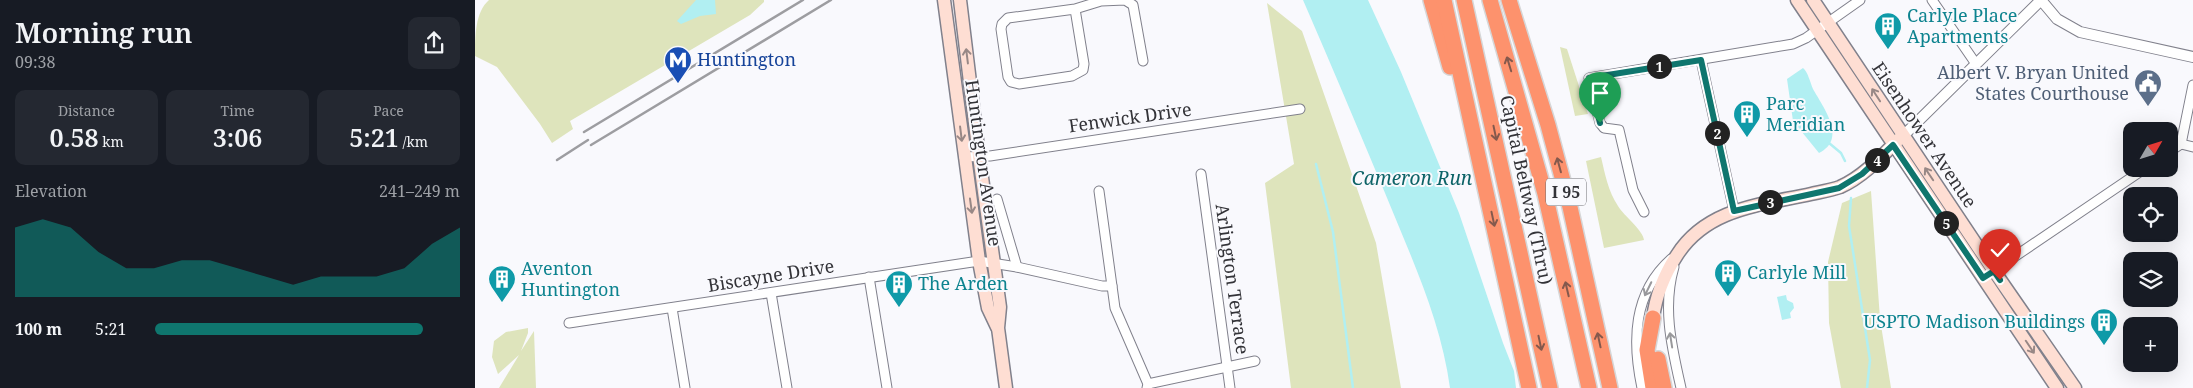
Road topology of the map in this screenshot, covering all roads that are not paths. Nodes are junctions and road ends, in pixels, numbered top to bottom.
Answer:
1 (944, 0) edge
2 (960, 0) edge
3 (1431, 0) edge
4 (1444, 0) edge
5 (1464, 0) edge
6 (1490, 0) edge
7 (1509, 0) edge
8 (1797, 0) edge
9 (1813, 0) edge
10 (1860, 0) edge
11 (1932, 0) edge
12 (2041, 0) edge
13 (1101, 1) edge
14 (1075, 9) junction
15 (1828, 22) junction
16 (1817, 30) junction
17 (2193, 57) edge
18 (1701, 60) junction
19 (1143, 61) dead end
20 (1976, 64) junction
21 (2193, 85) edge
22 (1300, 109) dead end
23 (1903, 136) junction
24 (2181, 144) junction
25 (1893, 145) junction
26 (2178, 146) edge
27 (2193, 147) edge
28 (979, 156) junction
29 (964, 157) junction
30 (1483, 171) junction
31 (1201, 174) dead end
32 (2131, 178) edge
33 (1099, 191) dead end
34 (997, 199) dead end
35 (1734, 211) junction
36 (1644, 212) dead end
37 (1679, 252) junction
38 (979, 261) junction
39 (993, 263) junction
40 (1017, 266) junction
41 (1994, 271) junction
42 (869, 277) junction
43 (1983, 278) junction
44 (1112, 286) junction
45 (771, 293) junction
46 (672, 308) junction
47 (1653, 318) joint
48 (569, 323) dead end
49 (998, 328) junction
50 (1255, 361) dead end
51 (1227, 367) junction
52 (1147, 386) edge
53 (1655, 387) edge
54 (685, 388) edge
55 (787, 388) edge
56 (887, 388) edge
57 (1006, 388) edge
58 (1230, 388) edge
59 (1529, 388) edge
60 (1550, 388) edge
61 (1589, 388) edge
62 (1610, 388) edge
63 (1681, 388) edge
64 (2057, 388) edge
65 (2075, 388) edge

1 -> 29 main road, Huntington Avenue
28 -> 2 main road, Huntington Avenue
3 - 30 highway
4 - 30 highway
5 -> 60 highway, Capital Beltway (Thru)
61 -> 6 highway, Capital Beltway (Thru) / I 95
62 -> 7 highway, I 95
8 - 16 main road, Eisenhower Avenue
9 - 15 main road, Eisenhower Avenue
10 - 15 street
11 - 20 street
12 - 17 street
12 - 20 street
13 - 14 street
13 - 19 street
14 - 14 street
15 - 16 street
23 -> 15 main road, Eisenhower Avenue
16 - 18 street
16 - 25 main road, Eisenhower Avenue
18 - 35 street
18 - 36 street
20 - 23 street
21 - 24 street
22 - 28 street, Fenwick Drive
23 - 25 main road
41 -> 23 main road, Eisenhower Avenue
24 - 26 street
24 - 27 street
25 - 35 main road
25 - 43 main road, Eisenhower Avenue
28 - 29 street, Fenwick Drive
28 - 39 main road, Huntington Avenue
29 -> 38 main road, Huntington Avenue
30 -> 59 highway
31 - 51 street, Arlington Terrace
32 - 41 street
33 - 44 street
34 - 40 street
35 - 37 main road
37 - 47 main road
37 -> 53 street
63 -> 37 street
38 - 39 street, Biscayne Drive
38 - 42 street, Biscayne Drive
38 - 49 main road, Huntington Avenue
39 - 40 street, Biscayne Drive
39 - 49 main road, Huntington Avenue
40 - 44 street, Biscayne Drive
41 - 43 street
41 - 65 main road, Eisenhower Avenue
42 - 45 street, Biscayne Drive
42 - 56 street
43 -> 64 main road, Eisenhower Avenue
44 - 52 street
45 - 46 street, Biscayne Drive
45 - 55 street
46 - 48 street, Biscayne Drive
46 - 54 street
47 - 53 highway
49 - 57 main road, Huntington Avenue
50 - 51 street
51 - 52 street
51 - 58 street, Arlington Terrace

